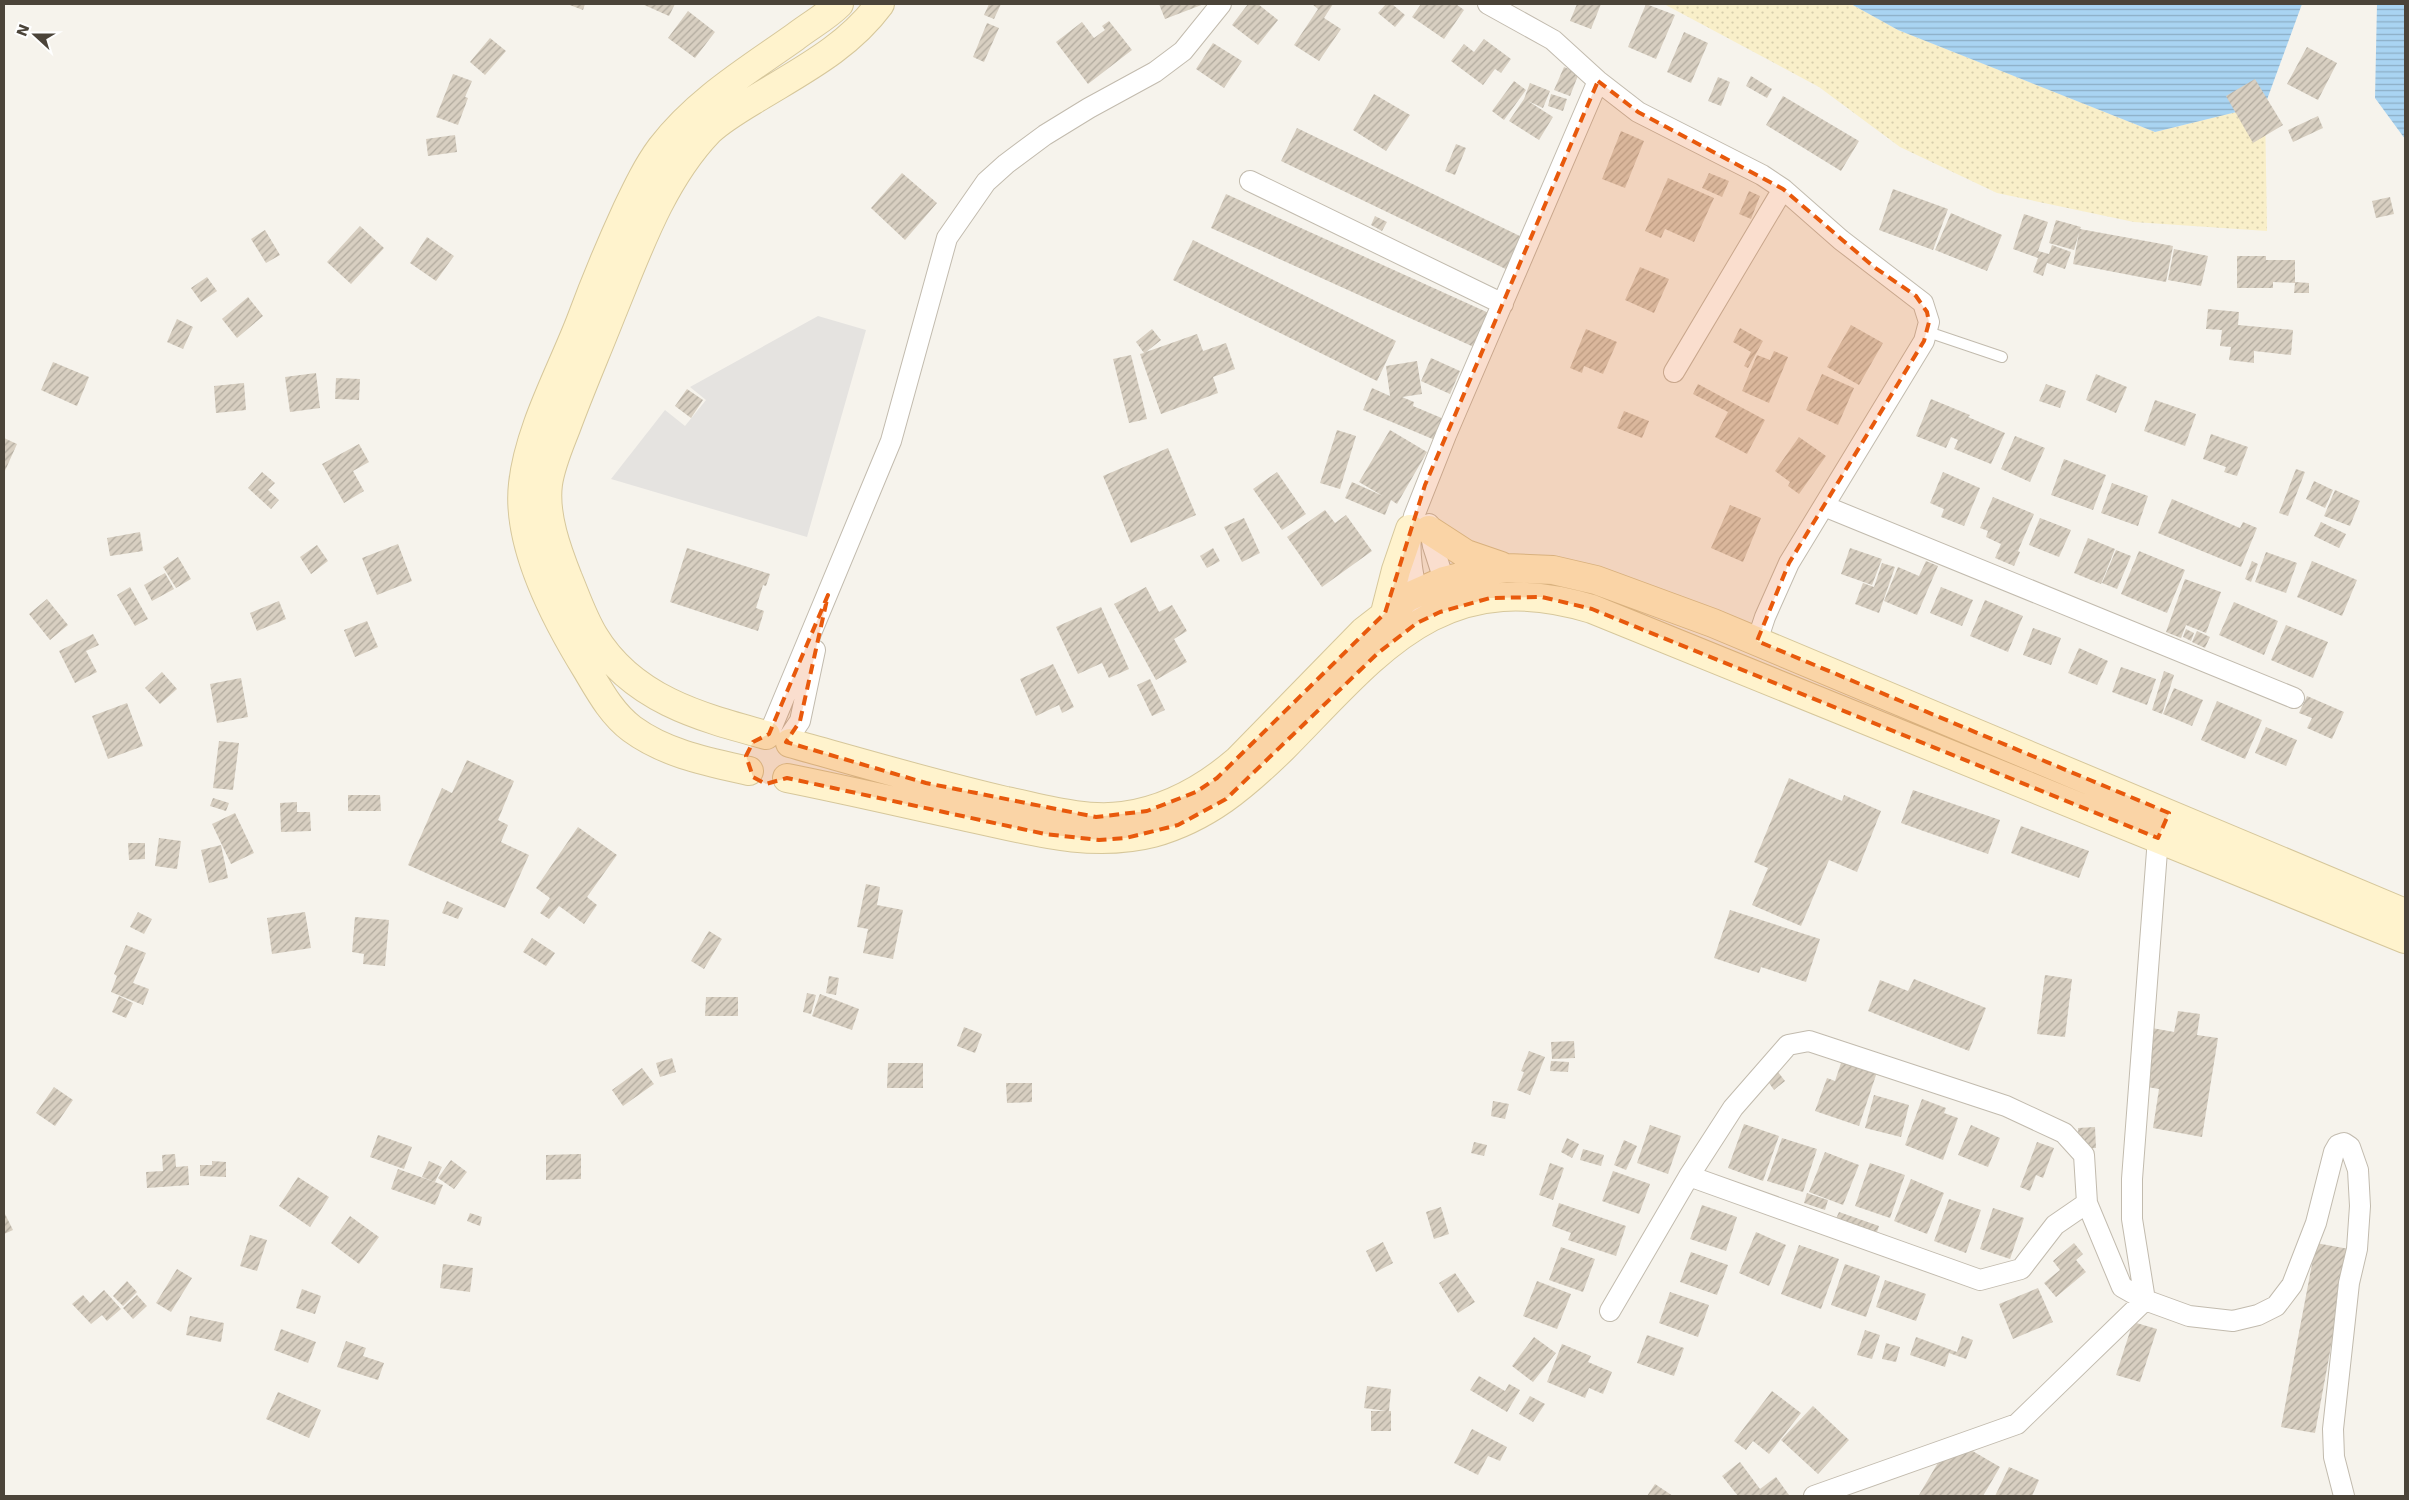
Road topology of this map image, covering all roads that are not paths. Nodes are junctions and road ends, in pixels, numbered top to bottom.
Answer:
1 (839, 4) edge
2 (880, 4) edge
3 (1221, 4) edge
4 (1488, 4) edge
5 (1598, 81) junction
6 (1250, 182) dead end
7 (1783, 188) junction
8 (1504, 304) junction
9 (1928, 332) junction
10 (2002, 357) dead end
11 (1674, 372) dead end
12 (1824, 506) junction
13 (1420, 529) junction
14 (1507, 568) junction
15 (1444, 581) junction
16 (1417, 593) junction
17 (1453, 608) junction
18 (1385, 613) junction
19 (1424, 620) junction
20 (1757, 641) junction
21 (2294, 698) dead end
22 (778, 738) junction
23 (749, 771) junction
24 (787, 778) junction
25 (2169, 813) junction
26 (2158, 838) junction
27 (2405, 913) edge
28 (2405, 939) edge
29 (1689, 1176) junction
30 (2087, 1203) junction
31 (2145, 1300) junction
32 (1610, 1312) dead end
33 (1814, 1496) edge
34 (2344, 1496) edge

1 - 23 main road
2 - 22 main road
3 - 22 street
4 - 5 street
5 - 7 street
5 - 8 street
6 - 8 street
7 - 9 street
7 - 11 street
8 - 13 street
9 - 10 lane
9 - 12 street
12 - 20 street
12 - 21 street
13 - 14 main road
13 - 15 street
13 - 16 street
13 - 18 main road
14 - 15 main road
14 - 20 main road
15 - 16 main road
15 - 17 street
16 - 18 main road
16 - 19 street
17 - 19 main road
17 - 26 main road
18 - 22 main road
19 - 24 main road
20 - 25 main road
22 - 23 main road
22 - 24 main road
23 - 24 main road
25 - 26 street
25 - 27 main road
26 - 28 main road
26 - 31 street
29 - 30 street
29 - 30 street
29 - 32 street
30 - 31 street
31 - 33 street
31 - 34 street

